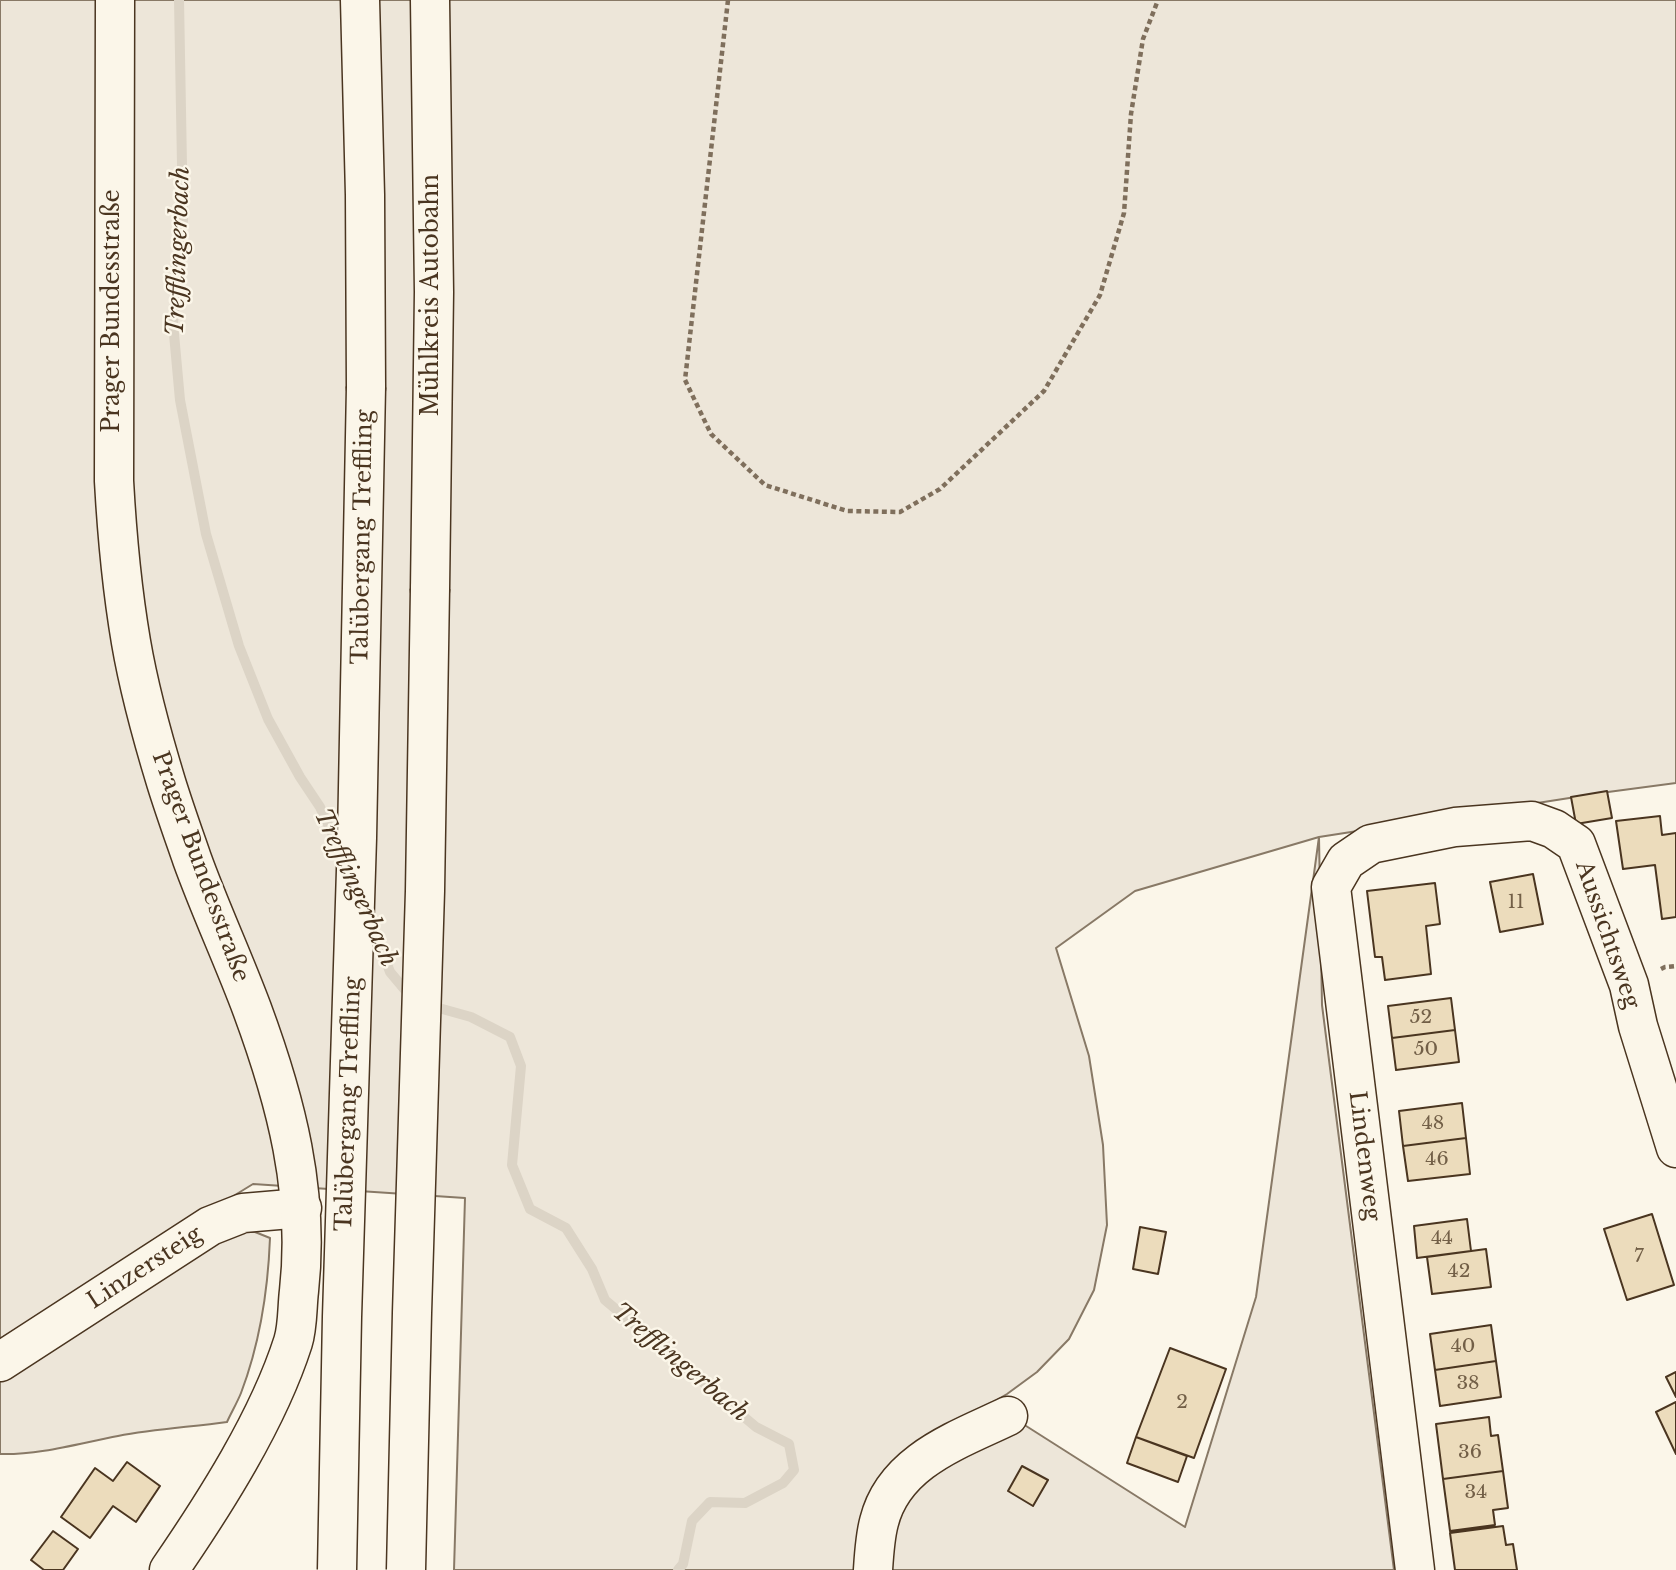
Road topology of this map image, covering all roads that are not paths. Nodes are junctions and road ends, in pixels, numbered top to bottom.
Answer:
1 (115, 0) edge
2 (360, 0) edge
3 (430, 0) edge
4 (1455, 827) joint
5 (1676, 1148) edge
6 (302, 1208) junction
7 (0, 1362) edge
8 (1008, 1416) dead end
9 (169, 1570) edge
10 (337, 1570) edge
11 (406, 1570) edge
12 (873, 1570) edge
13 (1415, 1570) edge

1 - 6 main road, Prager Bundesstraße
2 - 10 main road, Talübergang Treffling, bridge
3 - 11 main road, Mühlkreis Autobahn, bridge
4 - 5 main road, Aussichtsweg
4 - 13 main road, Lindenweg
6 - 7 main road, Linzersteig
6 - 9 main road, Prager Bundesstraße
8 - 12 main road

